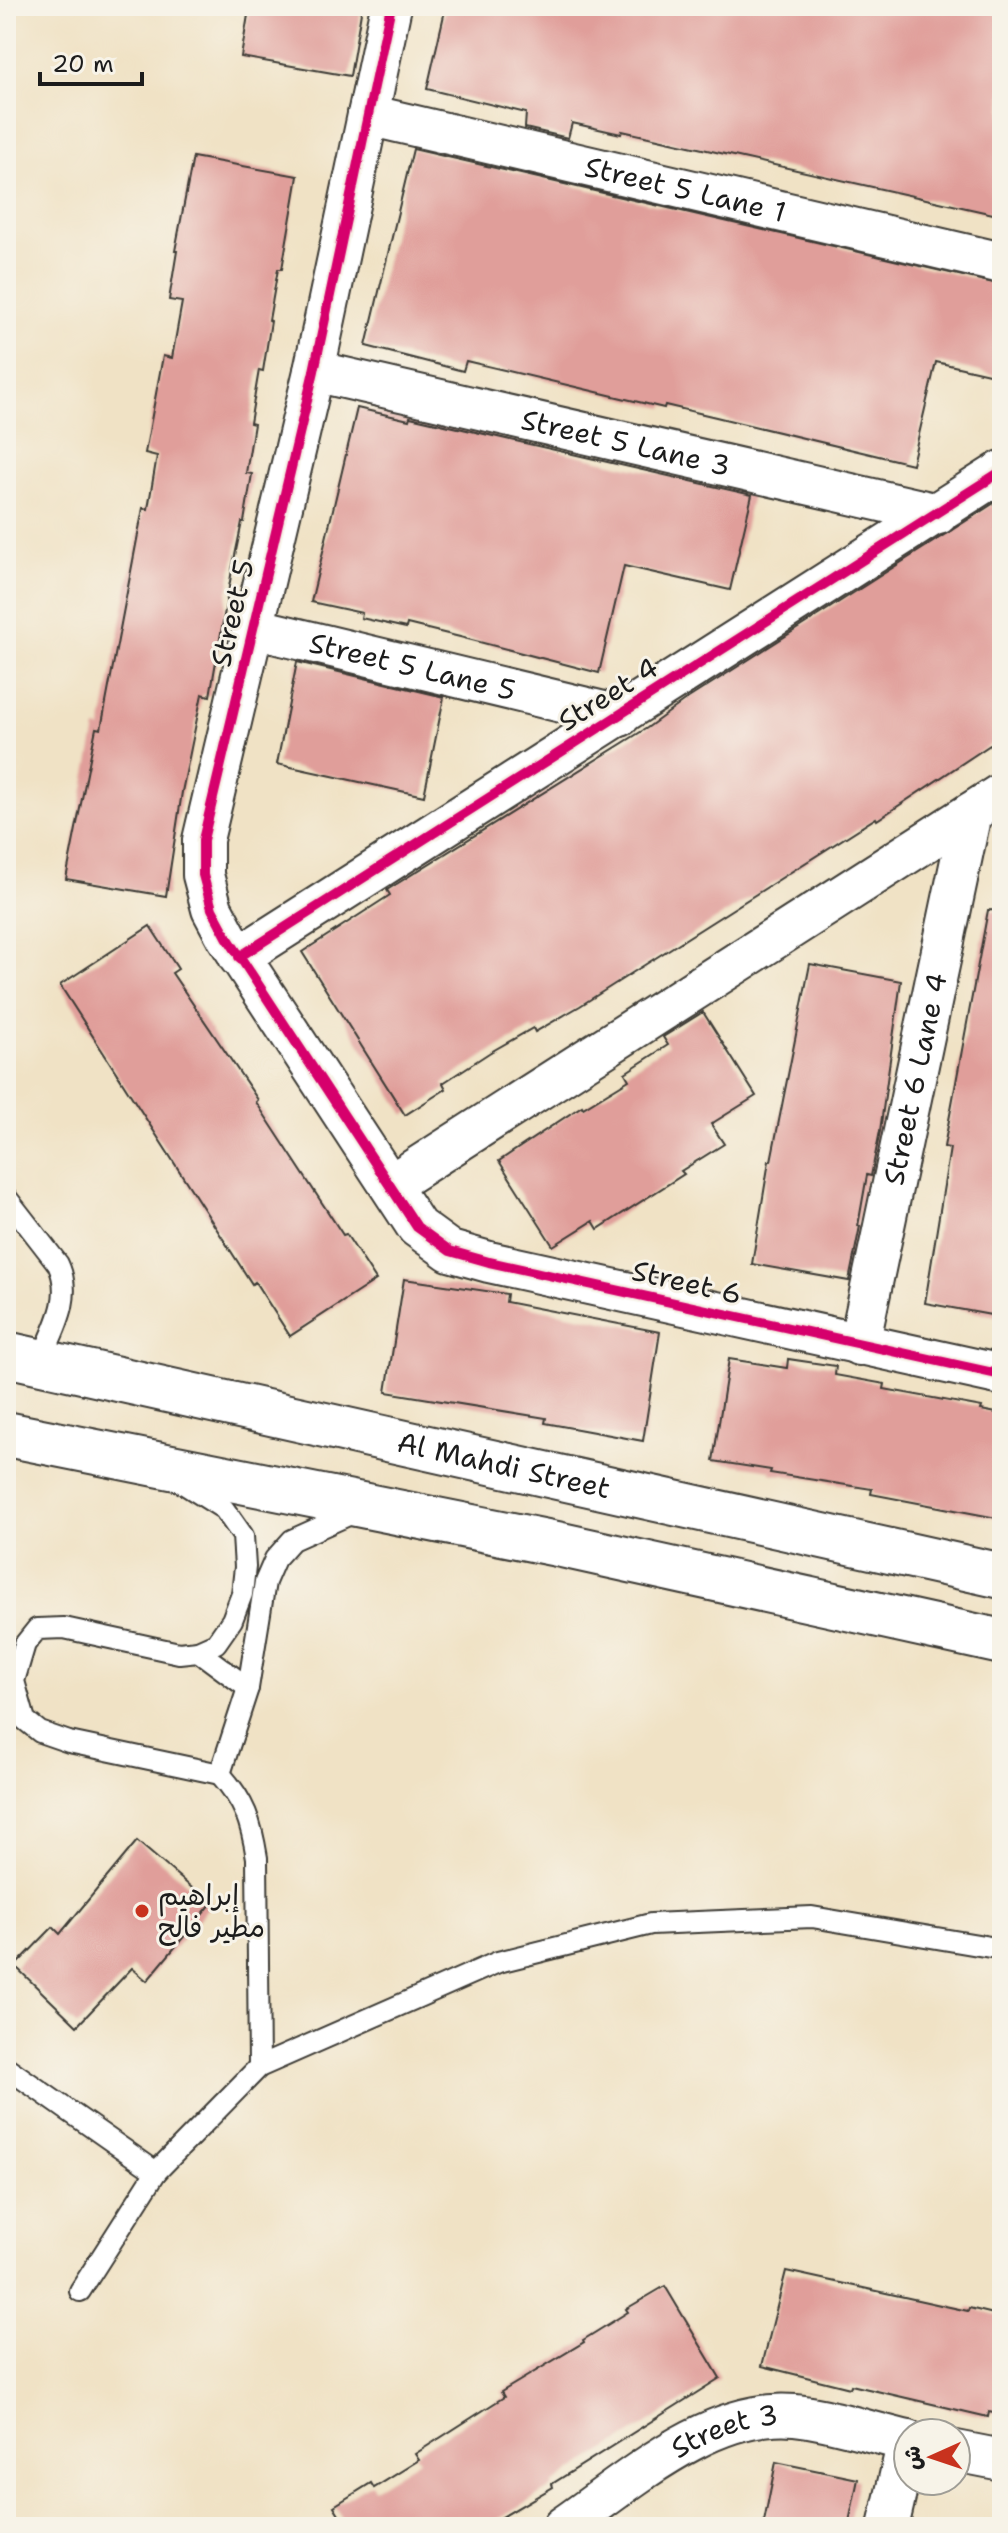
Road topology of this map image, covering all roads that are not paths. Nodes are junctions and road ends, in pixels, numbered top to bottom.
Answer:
1 (391, 6) edge
2 (368, 115) junction
3 (1002, 263) edge
4 (314, 371) junction
5 (1002, 471) edge
6 (938, 514) junction
7 (253, 628) junction
8 (620, 716) junction
9 (986, 803) edge
10 (239, 957) junction
11 (390, 1185) junction
12 (6, 1197) edge
13 (859, 1345) junction
14 (23, 1358) edge
15 (1002, 1375) edge
16 (6, 1434) edge
17 (142, 1461) junction
18 (367, 1507) junction
19 (1002, 1576) edge
20 (1002, 1642) edge
21 (198, 1651) junction
22 (248, 1688) junction
23 (220, 1774) junction
24 (1002, 1949) edge
25 (259, 2067) junction
26 (7, 2070) edge
27 (156, 2172) junction
28 (80, 2291) dead end
29 (892, 2437) edge
30 (972, 2454) edge
31 (1002, 2460) edge
32 (895, 2497) edge
33 (563, 2527) edge
34 (888, 2527) edge

1 - 2 street, Street 5
2 - 3 street, Street 5 Lane 1
2 - 4 street, Street 5
4 - 6 street, Street 5 Lane 3
4 - 7 street, Street 5
5 - 6 street, Street 4
6 - 8 street, Street 4
7 - 8 street, Street 5 Lane 5
7 - 10 street, Street 5
8 - 10 street, Street 4
9 - 11 street
9 - 13 street, Street 6 Lane 4
10 - 11 street, Street 5
11 - 13 street, Street 6
12 - 14 lane
13 - 15 street, Street 6
14 - 19 main road, Al Mahdi Street
16 - 17 main road
17 - 18 main road
17 - 21 lane
18 - 20 main road
18 - 22 lane
21 - 22 lane
21 - 23 lane
22 - 23 lane
23 - 25 lane
24 - 25 lane
25 - 27 lane
26 - 27 lane
27 - 28 lane
29 - 33 street, Street 3
30 - 31 street
32 - 34 street

